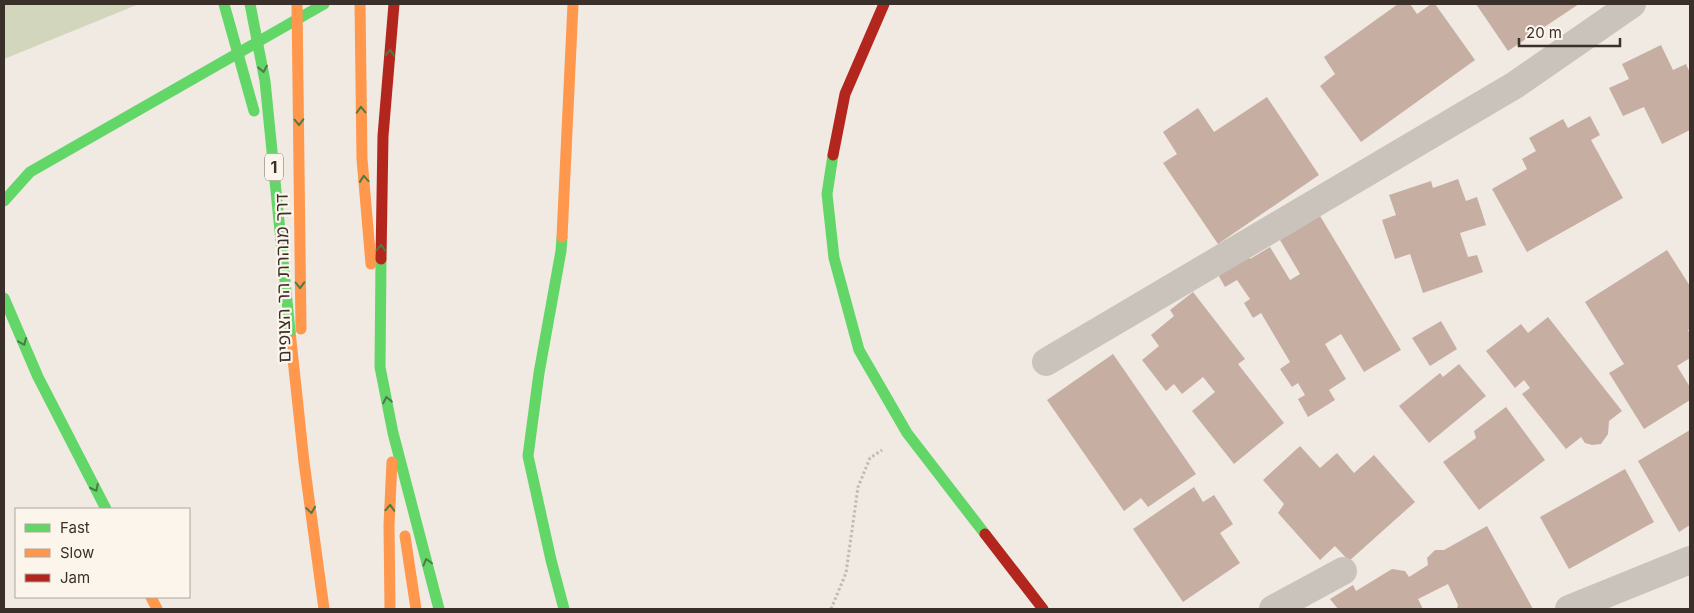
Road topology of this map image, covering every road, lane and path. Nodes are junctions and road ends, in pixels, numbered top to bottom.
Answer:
1 (224, 4) edge
2 (250, 4) edge
3 (298, 4) edge
4 (324, 4) edge
5 (360, 4) edge
6 (394, 4) edge
7 (573, 4) edge
8 (884, 4) edge
9 (1632, 4) edge
10 (4, 201) edge
11 (278, 207) junction
12 (4, 298) edge
13 (295, 330) junction
14 (1046, 362) dead end
15 (380, 367) junction
16 (393, 432) junction
17 (907, 433) junction
18 (105, 508) edge
19 (1690, 560) edge
20 (1343, 571) dead end
21 (151, 598) edge
22 (157, 609) edge
23 (324, 609) edge
24 (390, 609) edge
25 (416, 609) edge
26 (439, 609) edge
27 (564, 609) edge
28 (831, 609) edge
29 (1043, 609) edge
30 (1273, 609) edge
31 (1569, 609) edge

1 - 11 main road, bridge
2 -> 11 main road, 1, bridge
3 -> 13 main road, דרך מנהרת הר הצופים, bridge
4 - 10 main road
15 -> 5 main road
15 -> 6 main road
7 - 27 main road
8 - 17 main road
9 - 14 street
11 - 13 main road, 1, bridge
12 -> 18 main road
13 -> 23 main road, 1
16 -> 15 main road
24 -> 16 main road
16 - 25 main road
26 -> 16 main road
17 - 28 path
17 - 29 main road
19 - 31 street
20 - 30 street
21 - 22 main road

